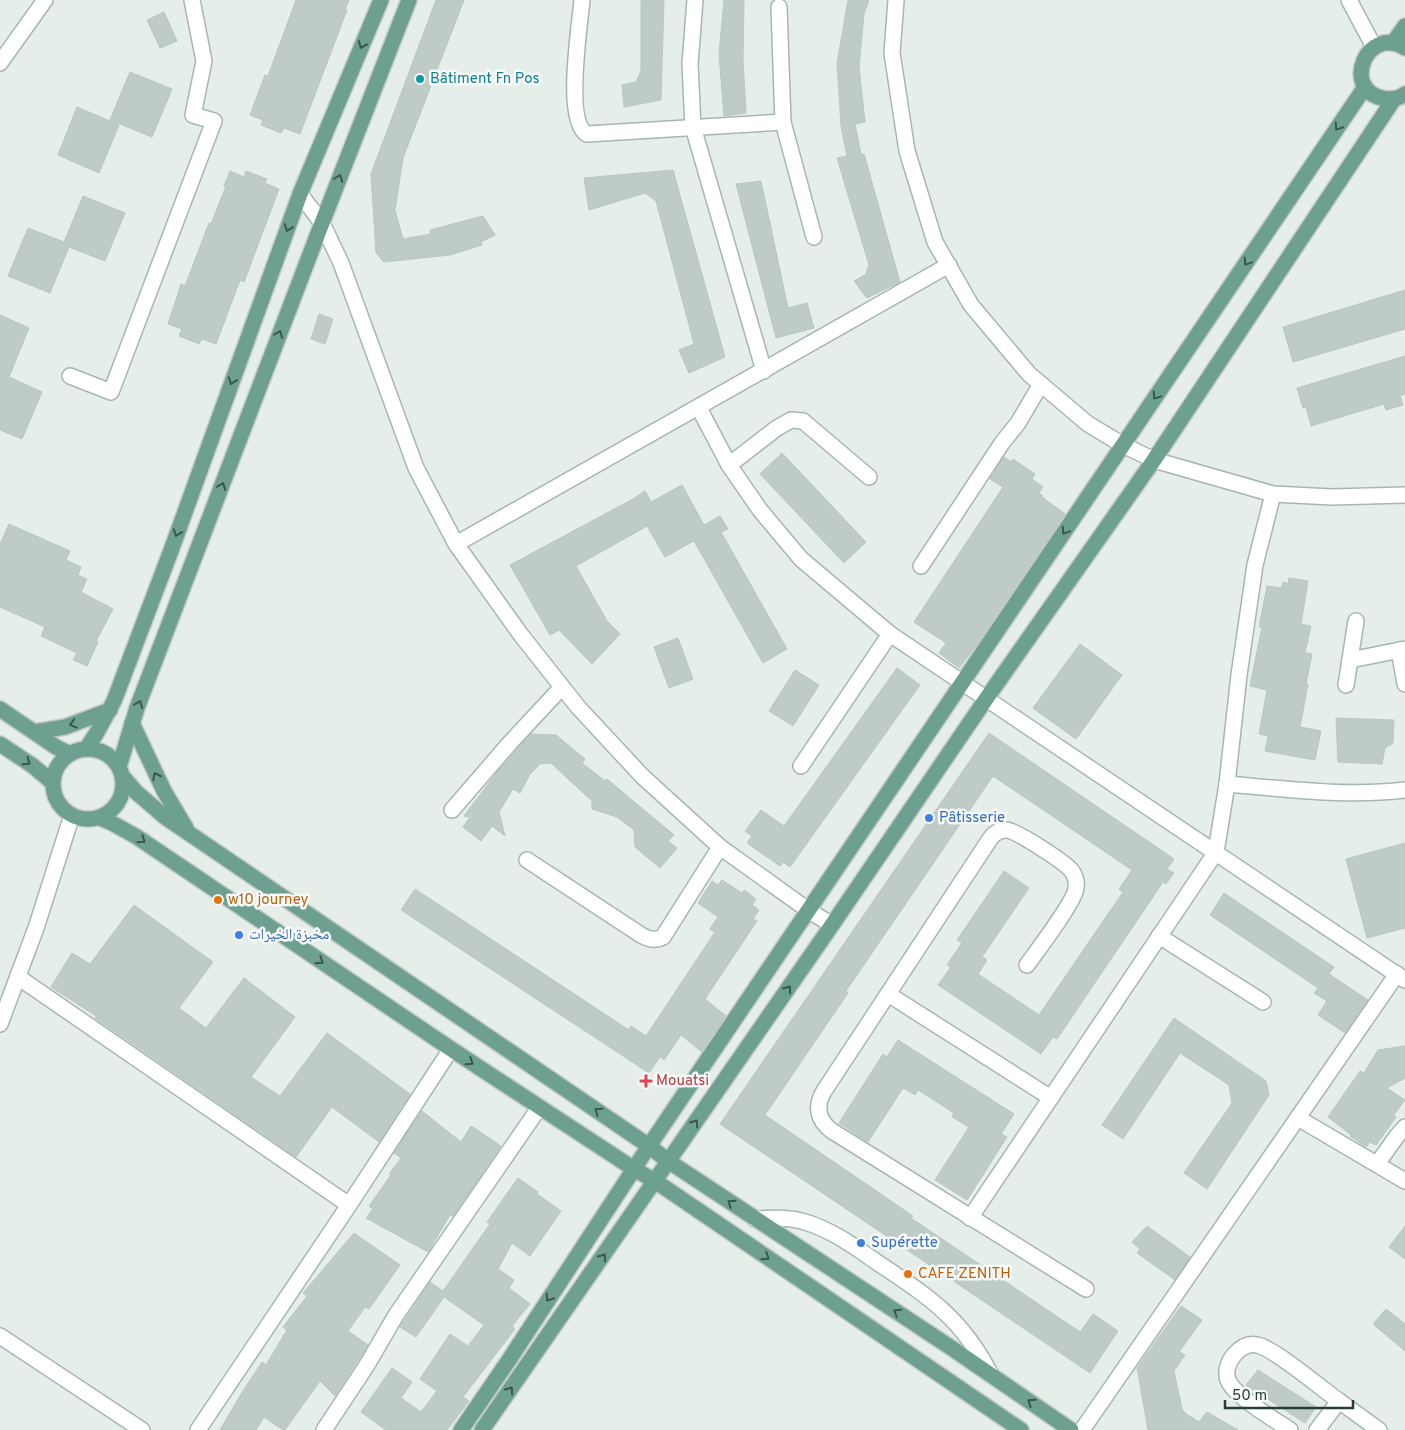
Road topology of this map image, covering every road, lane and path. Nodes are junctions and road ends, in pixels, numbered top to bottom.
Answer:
1 (45, 0) edge
2 (192, 0) edge
3 (381, 0) edge
4 (409, 0) edge
5 (582, 0) edge
6 (695, 0) edge
7 (896, 0) edge
8 (1349, 0) edge
9 (779, 7) dead end
10 (1405, 26) edge
11 (1399, 46) edge
12 (1374, 47) junction
13 (0, 63) edge
14 (1365, 87) junction
15 (1402, 97) edge
16 (783, 122) junction
17 (693, 127) junction
18 (300, 194) junction
19 (322, 223) junction
20 (814, 237) dead end
21 (949, 266) junction
22 (764, 371) junction
23 (70, 376) dead end
24 (1041, 384) junction
25 (699, 408) junction
26 (1123, 445) junction
27 (1154, 460) junction
28 (730, 465) junction
29 (869, 477) dead end
30 (1273, 494) junction
31 (1405, 495) edge
32 (456, 544) junction
33 (921, 566) dead end
34 (1356, 620) dead end
35 (890, 634) junction
36 (1402, 649) edge
37 (1350, 660) junction
38 (962, 683) junction
39 (1405, 684) edge
40 (1346, 685) dead end
41 (562, 687) junction
42 (986, 699) junction
43 (0, 709) edge
44 (110, 710) junction
45 (132, 723) junction
46 (34, 732) junction
47 (0, 744) edge
48 (86, 749) junction
49 (70, 754) junction
50 (801, 766) dead end
51 (121, 772) junction
52 (52, 782) junction
53 (1227, 784) junction
54 (1405, 790) edge
55 (452, 810) dead end
56 (72, 816) junction
57 (100, 818) junction
58 (190, 833) junction
59 (720, 847) junction
60 (1216, 852) junction
61 (527, 860) dead end
62 (808, 910) junction
63 (832, 925) junction
64 (1159, 936) junction
65 (1027, 965) dead end
66 (18, 976) junction
67 (1401, 977) edge
68 (888, 994) junction
69 (1263, 1002) dead end
70 (0, 1024) edge
71 (451, 1049) junction
72 (1050, 1098) junction
73 (539, 1108) junction
74 (1298, 1118) junction
75 (1405, 1127) edge
76 (649, 1146) junction
77 (668, 1161) junction
78 (1377, 1164) junction
79 (634, 1169) junction
80 (655, 1181) junction
81 (1405, 1181) edge
82 (349, 1205) junction
83 (970, 1218) junction
84 (755, 1219) junction
85 (1086, 1289) dead end
86 (0, 1336) edge
87 (991, 1375) junction
88 (1339, 1401) junction
89 (142, 1430) edge
90 (198, 1430) edge
91 (324, 1430) edge
92 (461, 1430) edge
93 (482, 1430) edge
94 (1021, 1430) edge
95 (1072, 1430) edge
96 (1082, 1430) edge
97 (1290, 1430) edge
98 (1317, 1430) edge
99 (1379, 1430) edge

1 - 13 street
2 - 23 street
3 -> 18 main road
19 -> 4 main road
5 - 17 street
6 - 17 street
7 - 21 street
8 - 12 street
9 - 16 street
10 - 11 main road
11 - 12 main road
12 - 14 main road
14 - 15 main road
14 -> 26 main road
15 - 27 main road
16 - 17 street
16 - 20 street
17 - 22 street
18 - 19 street
18 -> 44 main road
19 - 32 street
45 -> 19 main road
21 - 22 street
21 - 24 street
22 - 25 street
24 - 26 street
24 - 33 street
25 - 28 street
25 - 32 street
26 - 27 street
26 -> 38 main road
27 - 30 street
27 - 42 main road
28 - 29 street
28 - 35 street
30 - 31 street
30 - 53 street
32 - 41 street
34 - 37 street
35 - 38 street
35 - 50 street
36 - 37 street
36 - 39 street
37 - 40 street
38 - 42 street
38 - 62 main road
41 - 55 street
41 - 59 street
42 - 60 street
42 - 63 main road
43 - 46 main road
44 -> 46 main road
44 - 48 main road
45 - 51 main road
58 -> 45 main road
46 - 49 main road
47 -> 52 main road
48 - 49 main road
48 - 51 main road
49 - 52 main road
51 - 57 main road
51 - 58 main road
52 - 56 main road
53 - 54 street
53 - 60 street
56 - 57 main road
56 - 66 street
57 -> 71 main road
76 -> 58 main road
59 - 61 street
59 - 62 street
60 - 64 street
60 - 67 street
62 - 63 street
62 - 76 main road
77 -> 63 main road
64 - 69 street
64 - 72 street
65 - 68 street
66 - 70 street
66 - 82 street
67 - 74 street
68 - 72 street
68 - 83 street
71 -> 73 main road
71 - 82 street
72 - 83 street
73 - 79 main road
73 - 91 street
74 - 78 street
74 - 96 street
75 - 78 street
76 - 77 main road
76 - 79 main road
77 - 80 main road
84 -> 77 main road
78 - 81 street
79 - 80 main road
79 -> 92 main road
93 -> 80 main road
80 -> 94 main road
82 - 90 street
83 - 85 street
87 -> 84 main road
84 - 87 street
86 - 89 street
95 -> 87 main road
88 - 97 street
88 - 98 street
88 - 99 street

